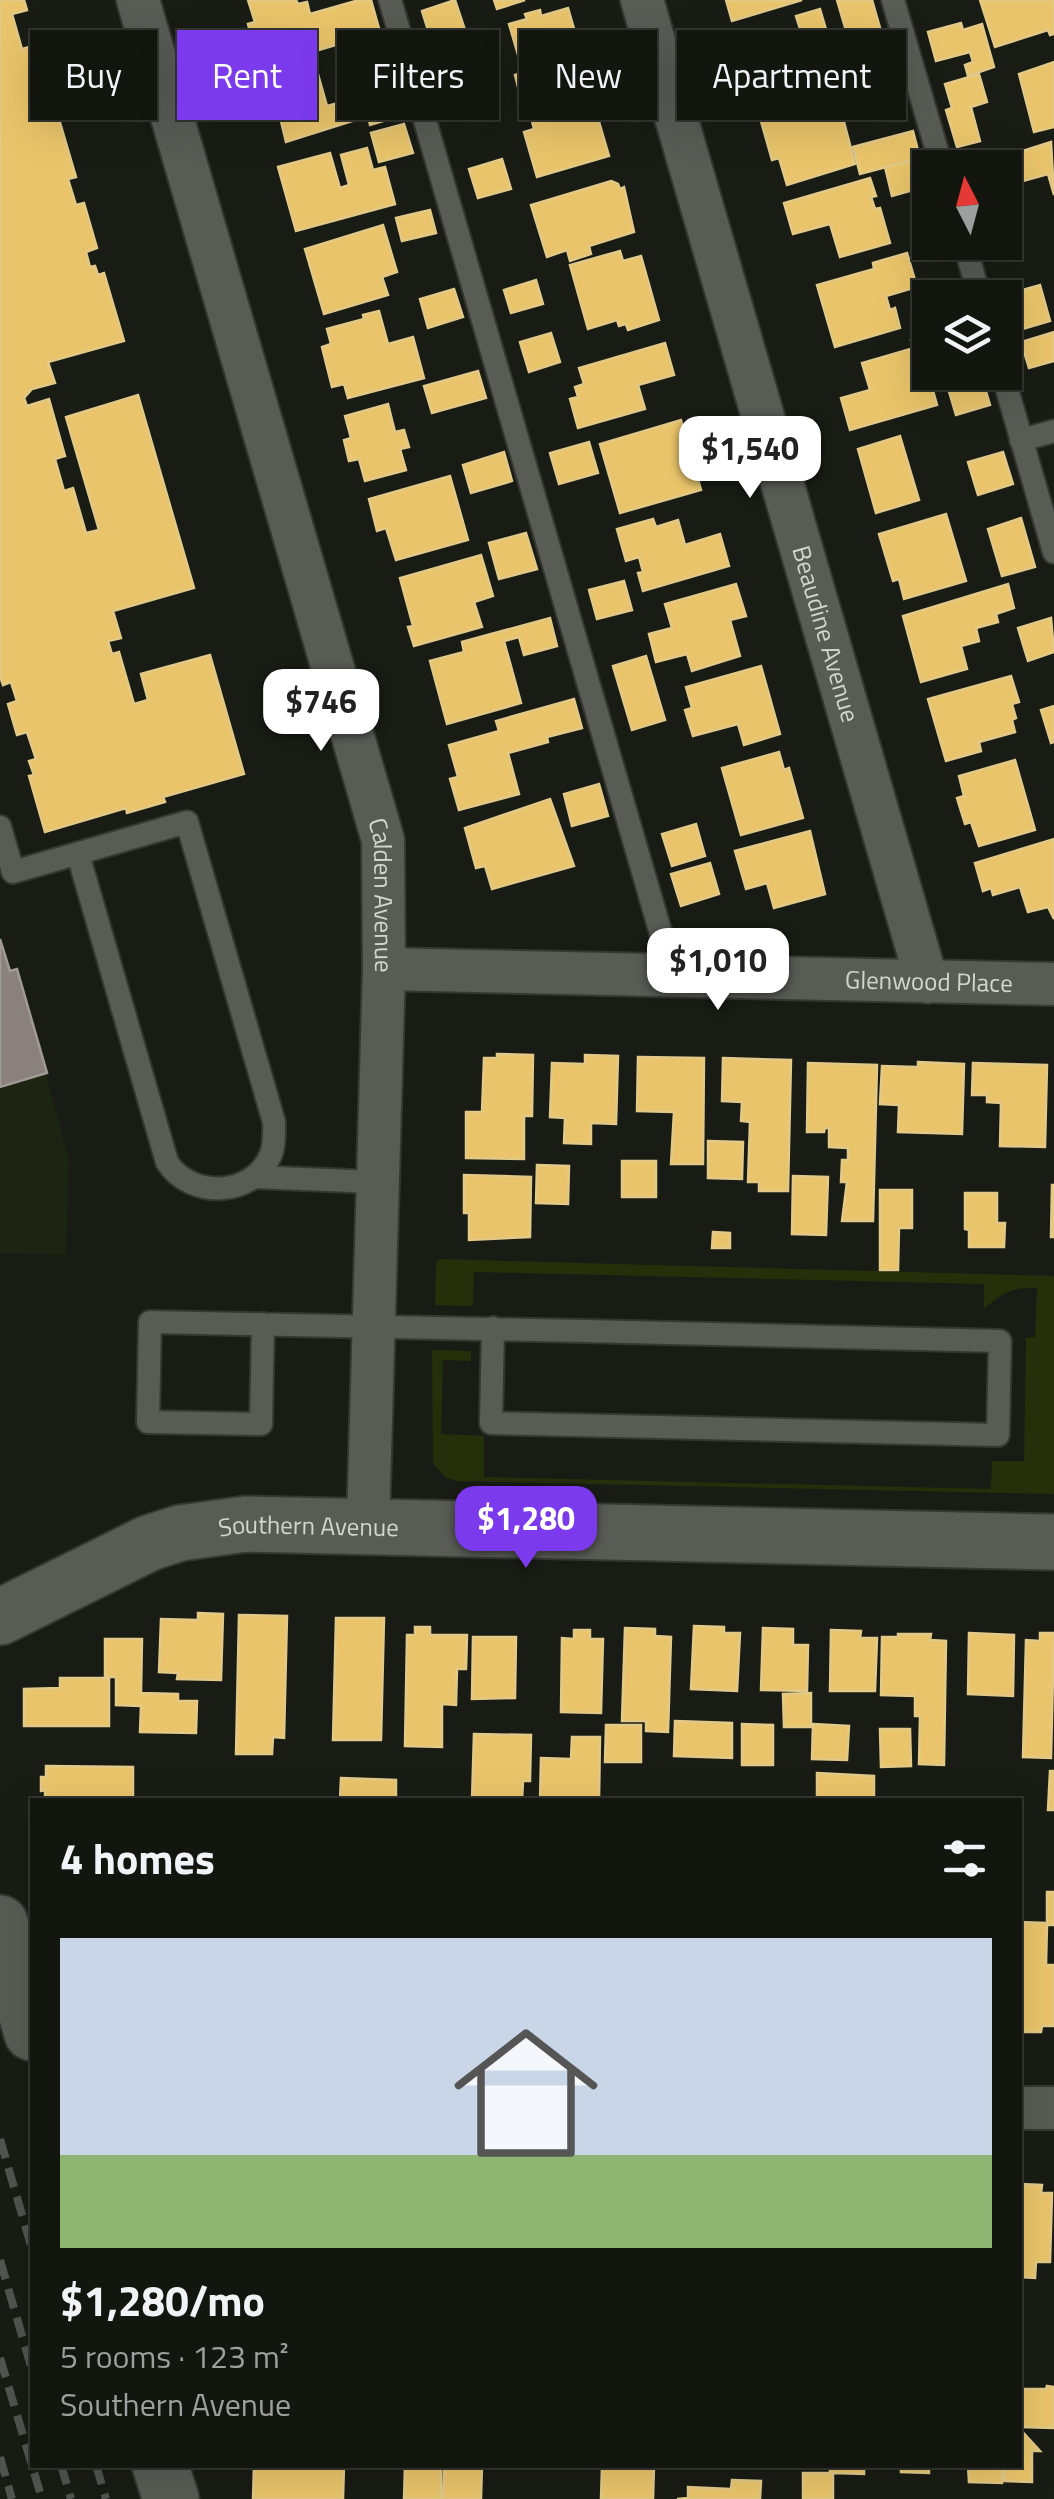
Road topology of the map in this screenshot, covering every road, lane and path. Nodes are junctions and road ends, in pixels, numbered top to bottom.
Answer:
1 (138, 0) edge
2 (390, 0) edge
3 (642, 0) edge
4 (893, 0) edge
5 (937, 150) edge
6 (1007, 390) edge
7 (1054, 431) edge
8 (1022, 440) junction
9 (1054, 552) edge
10 (0, 827) edge
11 (78, 854) junction
12 (384, 969) junction
13 (673, 976) junction
14 (927, 982) junction
15 (1054, 984) edge
16 (255, 1177) junction
17 (376, 1182) junction
18 (263, 1324) junction
19 (372, 1326) junction
20 (492, 1328) junction
21 (368, 1524) junction
22 (1054, 1542) edge
23 (0, 1617) edge
24 (0, 1924) edge
25 (30, 2027) edge
26 (1022, 2108) edge
27 (1054, 2108) edge
28 (161, 2468) edge
29 (170, 2499) edge

1 - 12 street, Calden Avenue
2 - 13 lane
3 - 14 street, Beaudine Avenue
4 - 5 lane
6 - 8 lane
7 - 8 lane
8 - 9 lane
10 - 11 lane
11 - 16 lane
11 - 16 lane
12 - 13 street, Glenwood Place
12 - 17 street, Calden Avenue
13 - 14 street, Glenwood Place
14 - 15 street, Glenwood Place
16 - 17 lane
17 - 19 street, Calden Avenue
18 - 18 lane
18 - 19 lane
19 - 20 lane
19 - 21 street, Calden Avenue
20 - 20 lane
21 - 22 street, Southern Avenue
21 - 23 street, Southern Avenue
24 - 25 street
26 - 27 street
28 - 29 street

